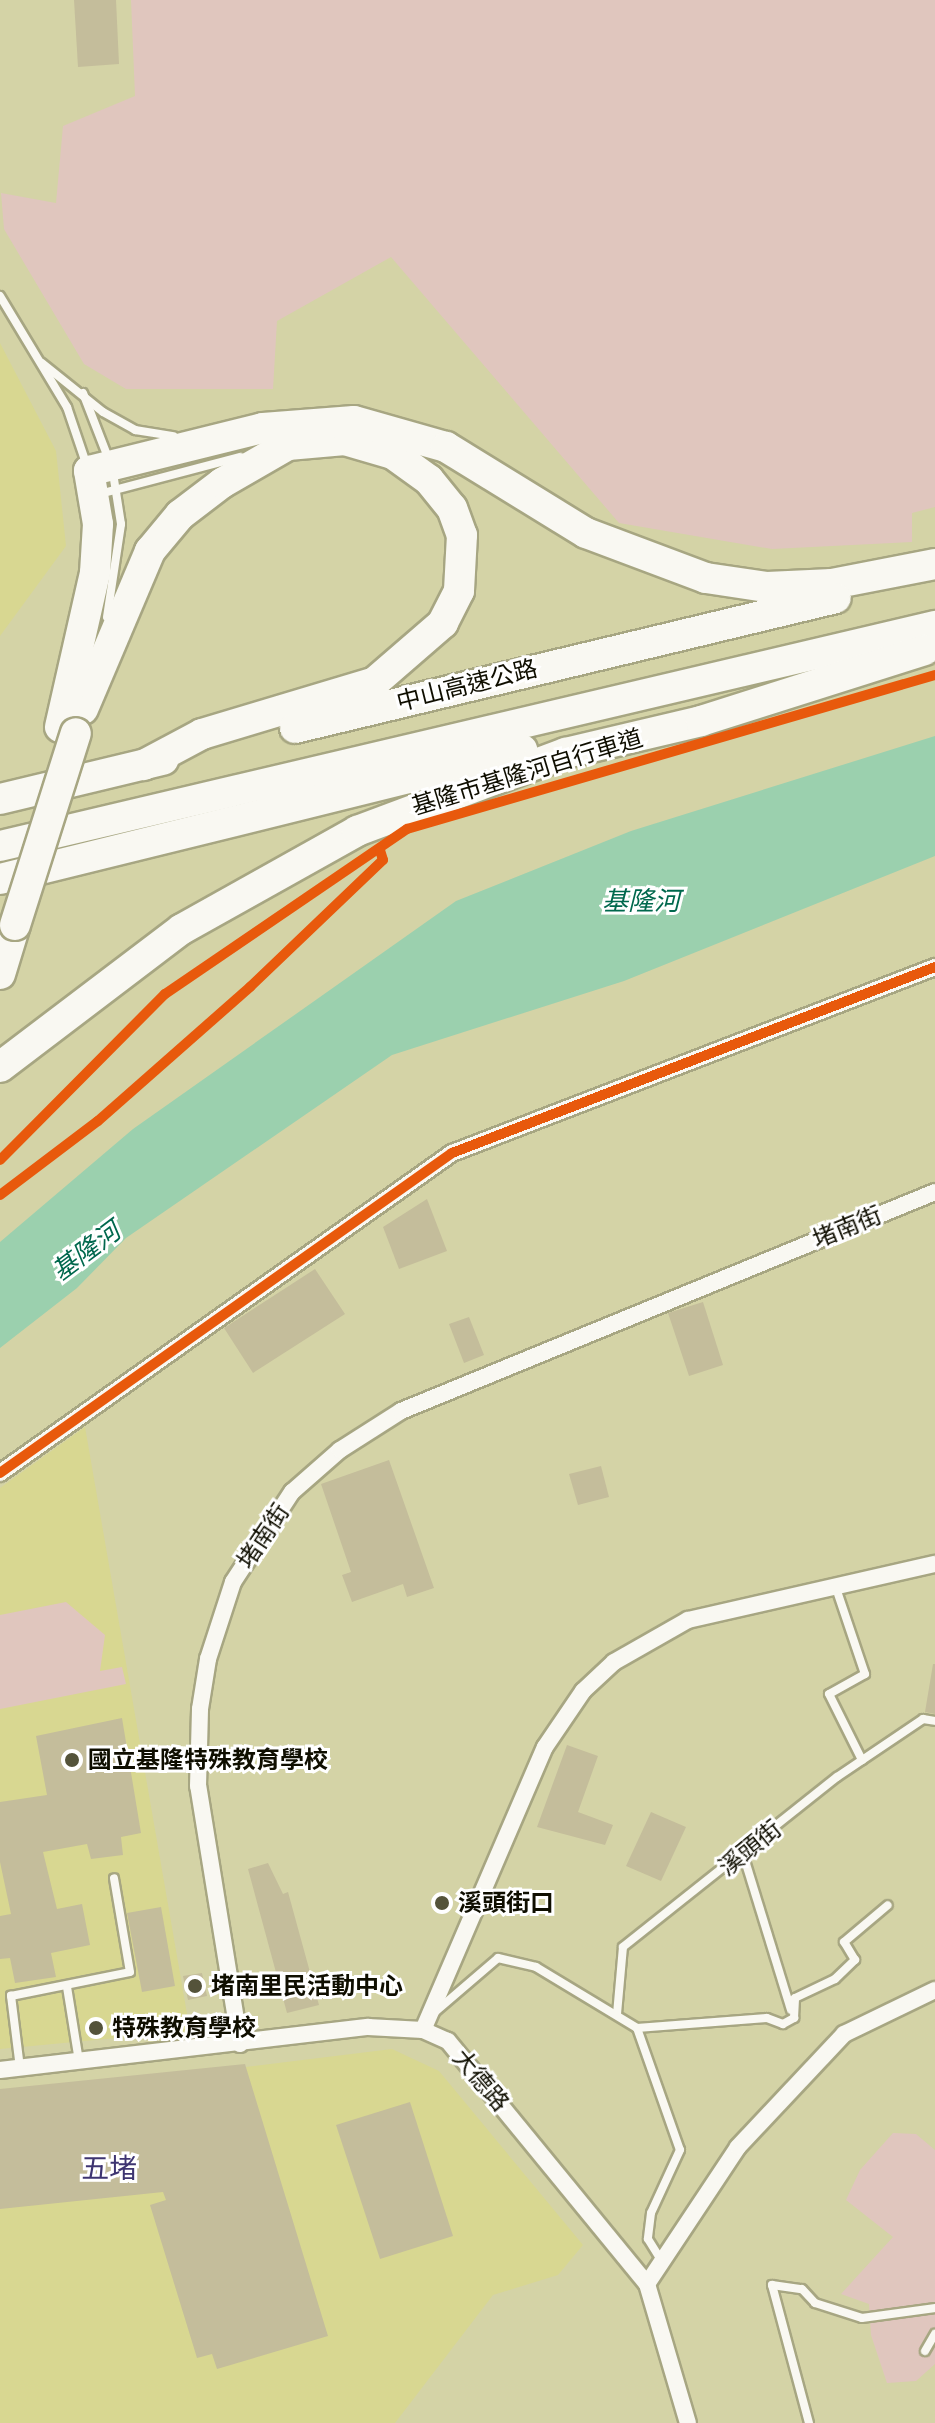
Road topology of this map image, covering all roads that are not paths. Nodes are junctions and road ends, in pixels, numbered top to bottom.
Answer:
1 (0, 296) edge
2 (42, 363) junction
3 (83, 393) junction
4 (263, 428) junction
5 (288, 445) junction
6 (103, 480) junction
7 (935, 564) edge
8 (935, 575) edge
9 (932, 641) edge
10 (93, 676) junction
11 (68, 730) junction
12 (144, 765) junction
13 (0, 799) edge
14 (0, 846) edge
15 (0, 879) edge
16 (7, 919) edge
17 (935, 967) edge
18 (0, 974) edge
19 (0, 1067) edge
20 (935, 1192) edge
21 (0, 1473) edge
22 (935, 1564) edge
23 (835, 1585) junction
24 (935, 1721) edge
25 (862, 1760) junction
26 (743, 1854) junction
27 (114, 1878) dead end
28 (888, 1905) dead end
29 (67, 1987) junction
30 (935, 1990) edge
31 (0, 1991) edge
32 (11, 1996) junction
33 (617, 2014) junction
34 (794, 2018) junction
35 (425, 2024) junction
36 (637, 2028) junction
37 (240, 2044) junction
38 (79, 2061) junction
39 (20, 2068) junction
40 (0, 2070) edge
41 (662, 2261) junction
42 (647, 2284) junction
43 (935, 2308) edge
44 (935, 2334) edge
45 (925, 2351) dead end
46 (688, 2423) edge
47 (809, 2423) edge

1 - 2 lane
2 - 3 lane
2 - 6 lane
3 - 4 lane
3 - 6 lane
4 - 6 highway
4 - 7 highway
5 - 6 lane
5 - 10 highway
5 - 12 highway
6 - 10 lane
6 - 11 highway
8 - 12 highway, 中山高速公路
9 - 14 highway, 中山高速公路
9 - 15 highway
9 - 19 highway
10 - 11 highway
11 - 16 highway, bridge
12 - 13 highway, 中山高速公路
16 - 18 highway
17 - 21 street
20 - 37 street, 堵南街
22 - 23 street
23 - 25 lane
23 - 35 street
24 - 25 lane, 溪頭街
25 - 26 lane, 溪頭街
26 - 33 lane, 溪頭街
26 - 34 lane
27 - 29 lane
28 - 34 lane
29 - 32 lane
29 - 38 lane
30 - 41 street
31 - 32 lane
32 - 39 lane
33 - 35 lane
33 - 36 lane
34 - 36 lane
35 - 37 street, 大德路
35 - 42 street, 大德路
36 - 41 lane
37 - 38 street
38 - 39 street
39 - 40 street
41 - 42 street
42 - 46 street, 大德路
43 - 47 lane
44 - 45 lane

